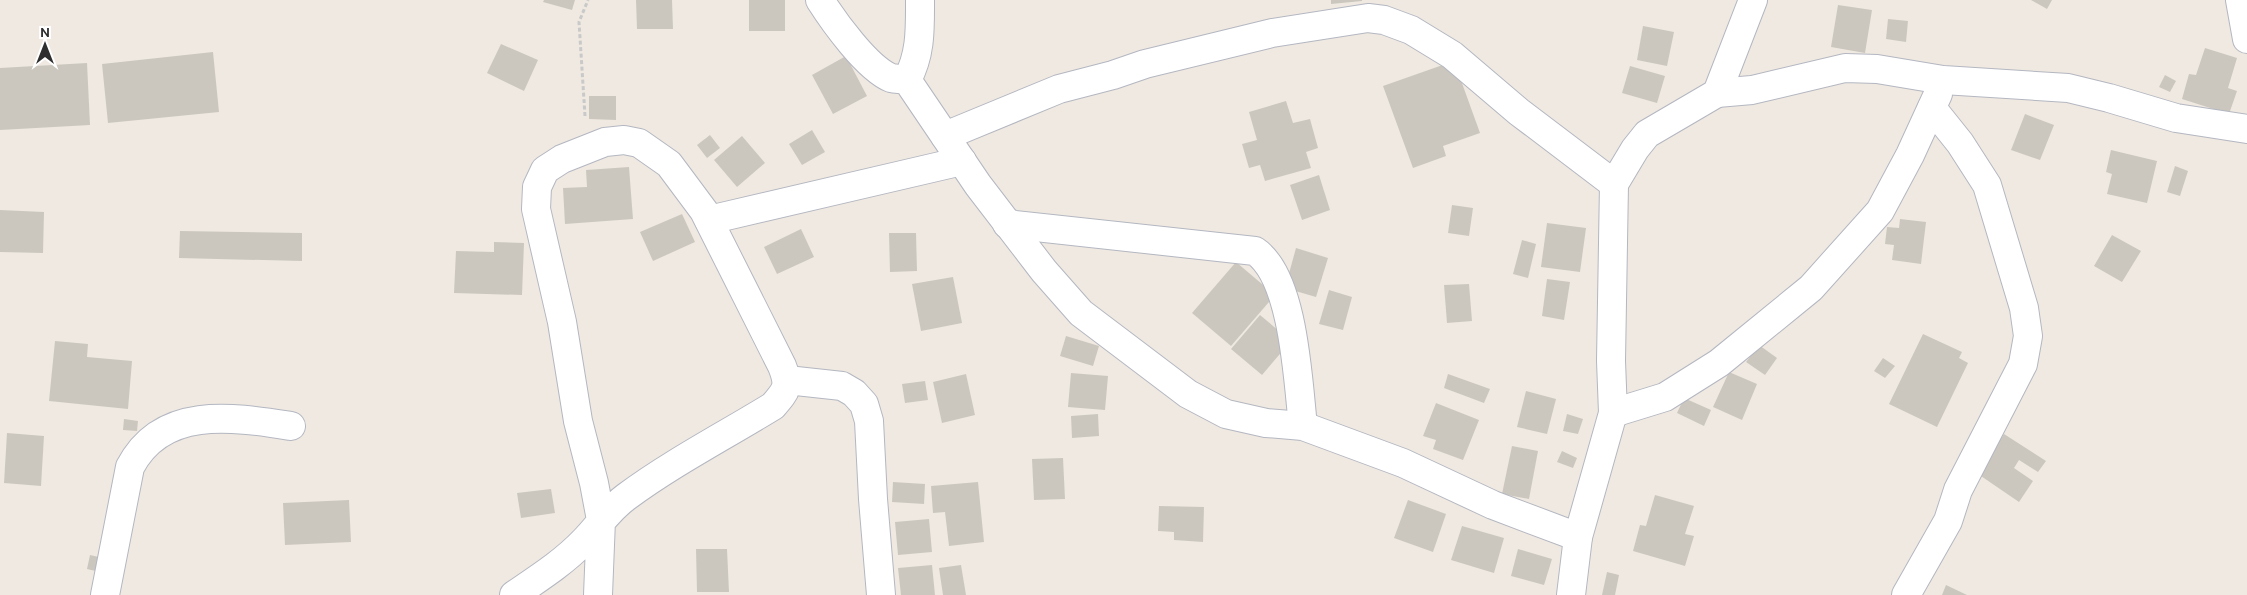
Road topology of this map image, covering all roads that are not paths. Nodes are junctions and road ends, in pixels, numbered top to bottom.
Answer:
1 (820, 0) edge
2 (920, 0) edge
3 (1753, 0) edge
4 (2240, 0) edge
5 (2247, 39) edge
6 (907, 80) junction
7 (1943, 80) junction
8 (1717, 93) junction
9 (1932, 108) junction
10 (2247, 129) edge
11 (945, 136) junction
12 (962, 161) junction
13 (1614, 184) junction
14 (709, 220) junction
15 (1007, 224) junction
16 (787, 380) junction
17 (1613, 413) junction
18 (290, 426) dead end
19 (1302, 426) junction
20 (601, 520) junction
21 (1578, 537) junction
22 (105, 595) edge
23 (514, 595) edge
24 (598, 595) edge
25 (881, 595) edge
26 (1571, 595) edge
27 (1906, 595) edge

1 - 6 street
2 - 6 street
3 - 8 street
4 - 5 street
6 - 11 street
7 - 8 street
7 - 9 street
7 - 10 street
8 - 13 street
9 - 17 street
9 - 27 street
11 - 12 street
11 - 13 street
12 - 14 street
12 - 15 street
13 - 17 street
14 - 16 street
14 - 20 street
15 - 19 street
15 - 19 street
16 - 20 street
16 - 25 street
17 - 21 street
18 - 22 street
19 - 21 street
20 - 23 street
20 - 24 street
21 - 26 street

